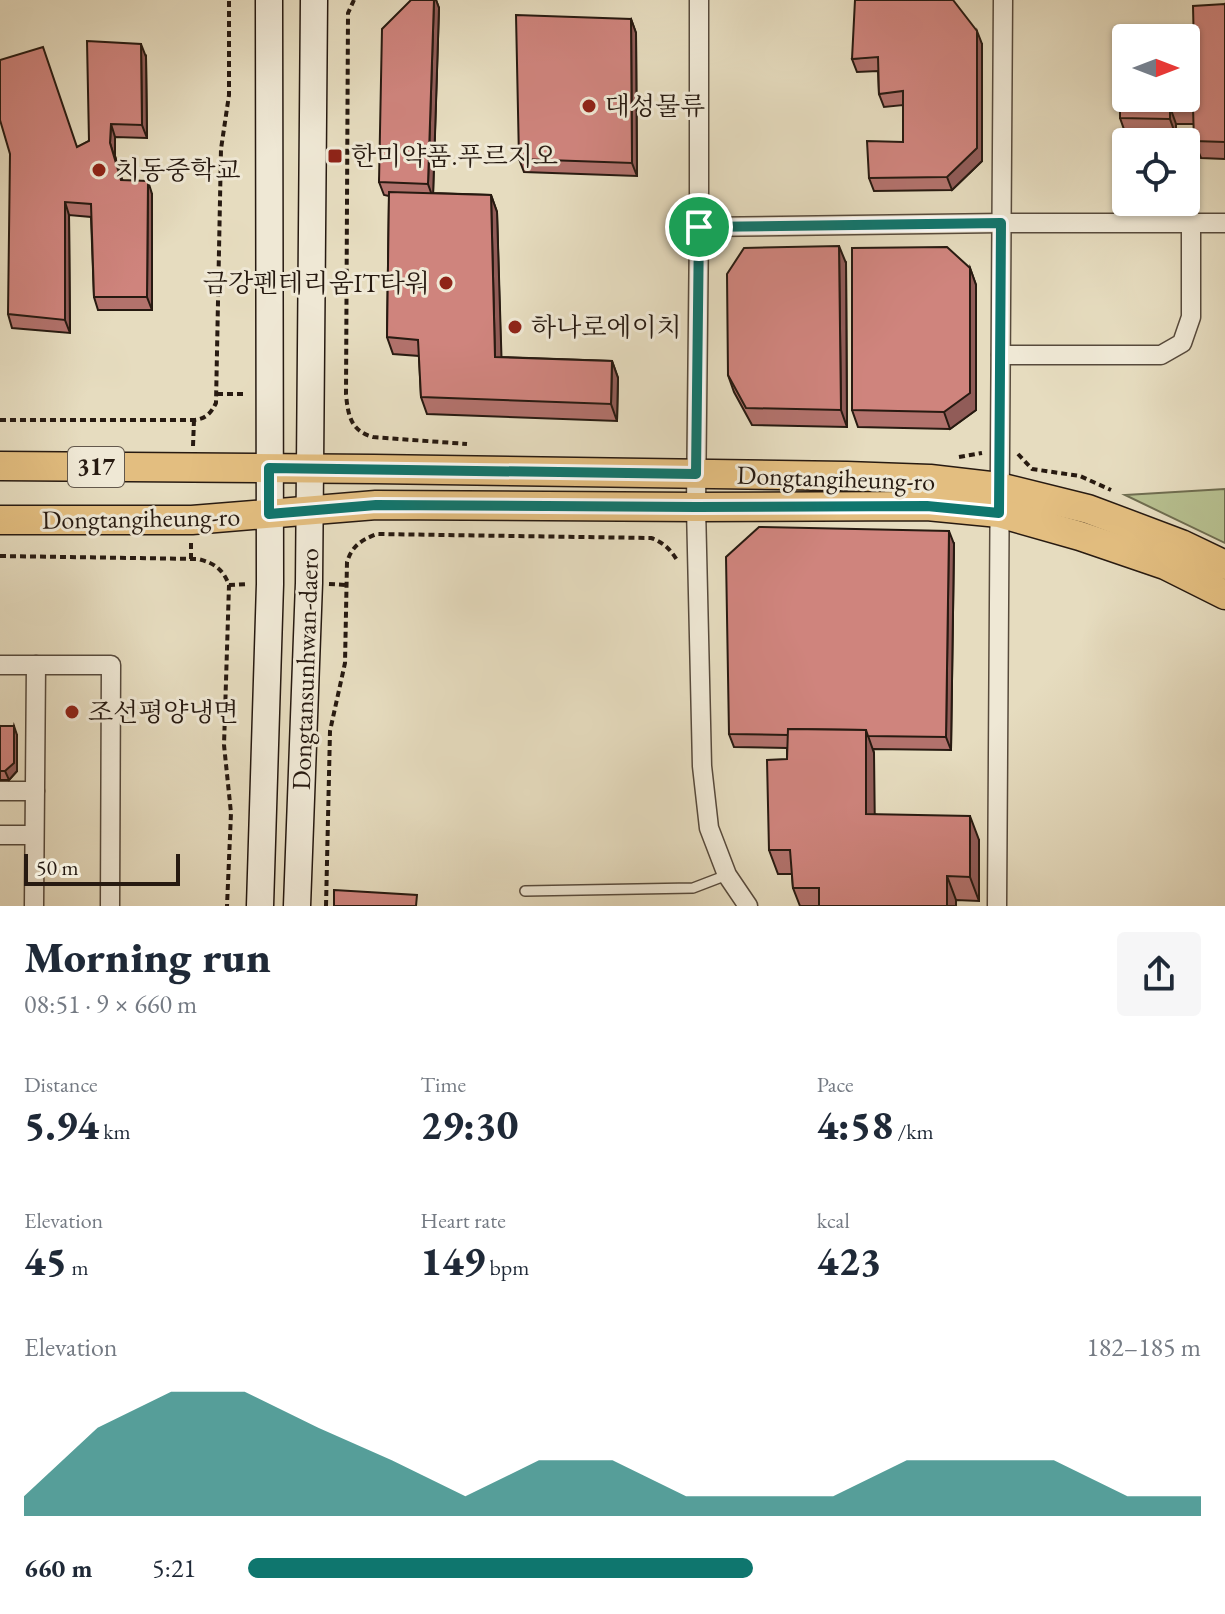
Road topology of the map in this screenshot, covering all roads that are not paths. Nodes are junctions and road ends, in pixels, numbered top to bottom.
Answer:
1 (269, 0) edge
2 (314, 0) edge
3 (699, 0) edge
4 (1003, 0) edge
5 (1001, 223) junction
6 (1191, 223) junction
7 (1225, 223) edge
8 (699, 227) junction
9 (1001, 355) junction
10 (0, 466) edge
11 (269, 468) junction
12 (310, 469) junction
13 (696, 474) junction
14 (999, 500) junction
15 (696, 507) junction
16 (309, 511) junction
17 (269, 514) junction
18 (0, 520) edge
19 (1225, 565) edge
20 (1225, 595) edge
21 (0, 665) edge
22 (36, 665) junction
23 (0, 791) edge
24 (35, 791) junction
25 (0, 835) edge
26 (34, 835) junction
27 (727, 875) junction
28 (525, 891) dead end
29 (34, 906) edge
30 (110, 906) edge
31 (260, 906) edge
32 (297, 906) edge
33 (748, 906) edge
34 (997, 906) edge

1 - 11 street, Dongtansunhwan-daero
2 - 12 street, Dongtansunhwan-daero
3 - 8 street
4 - 5 street
5 - 6 street
5 - 8 street
5 - 9 street
6 - 7 street
6 - 9 street
8 - 13 street
9 - 14 street
10 - 11 main road, Dongtangiheung-ro / 317
11 - 12 main road, Dongtangiheung-ro / 317
11 - 17 street, Dongtansunhwan-daero
12 - 13 main road, Dongtangiheung-ro / 317
12 - 16 street, Dongtansunhwan-daero
13 - 14 main road, Dongtangiheung-ro / 317
13 - 15 street
14 - 15 main road, Dongtangiheung-ro / 317
14 - 19 main road, Dongtangiheung-ro / 317
14 - 20 main road, Dongtangiheung-ro / 317
14 - 34 street
15 - 16 main road, Dongtangiheung-ro / 317
15 - 27 street
16 - 17 main road, Dongtangiheung-ro / 317
16 - 32 street, Dongtansunhwan-daero
17 - 18 main road, Dongtangiheung-ro / 317
17 - 31 street, Dongtansunhwan-daero
21 - 22 street
22 - 24 street
22 - 30 street
23 - 24 street
24 - 26 street
25 - 26 street
26 - 29 street
27 - 28 lane
27 - 33 street

